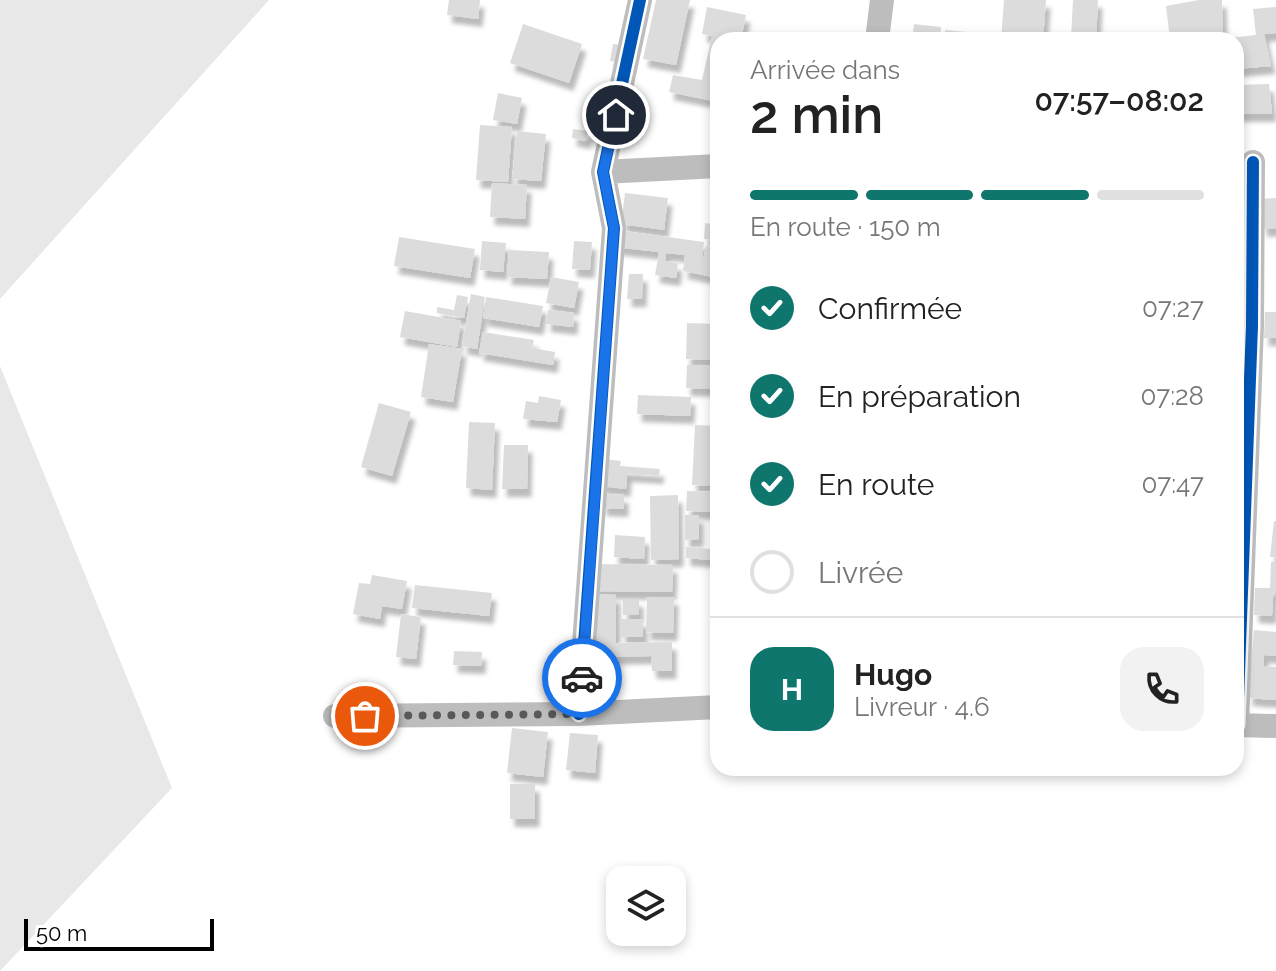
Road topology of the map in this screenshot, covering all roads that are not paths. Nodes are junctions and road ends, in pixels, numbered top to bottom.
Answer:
1 (640, 0) edge
2 (882, 0) edge
3 (878, 32) edge
4 (1255, 161) edge
5 (710, 166) edge
6 (603, 172) junction
7 (1244, 526) edge
8 (710, 707) edge
9 (579, 714) junction
10 (335, 716) dead end
11 (1244, 725) edge
12 (1276, 726) edge

1 - 6 street
2 - 3 street
4 - 7 street
5 - 6 street
6 - 9 street
8 - 9 street
9 - 10 street
11 - 12 street

